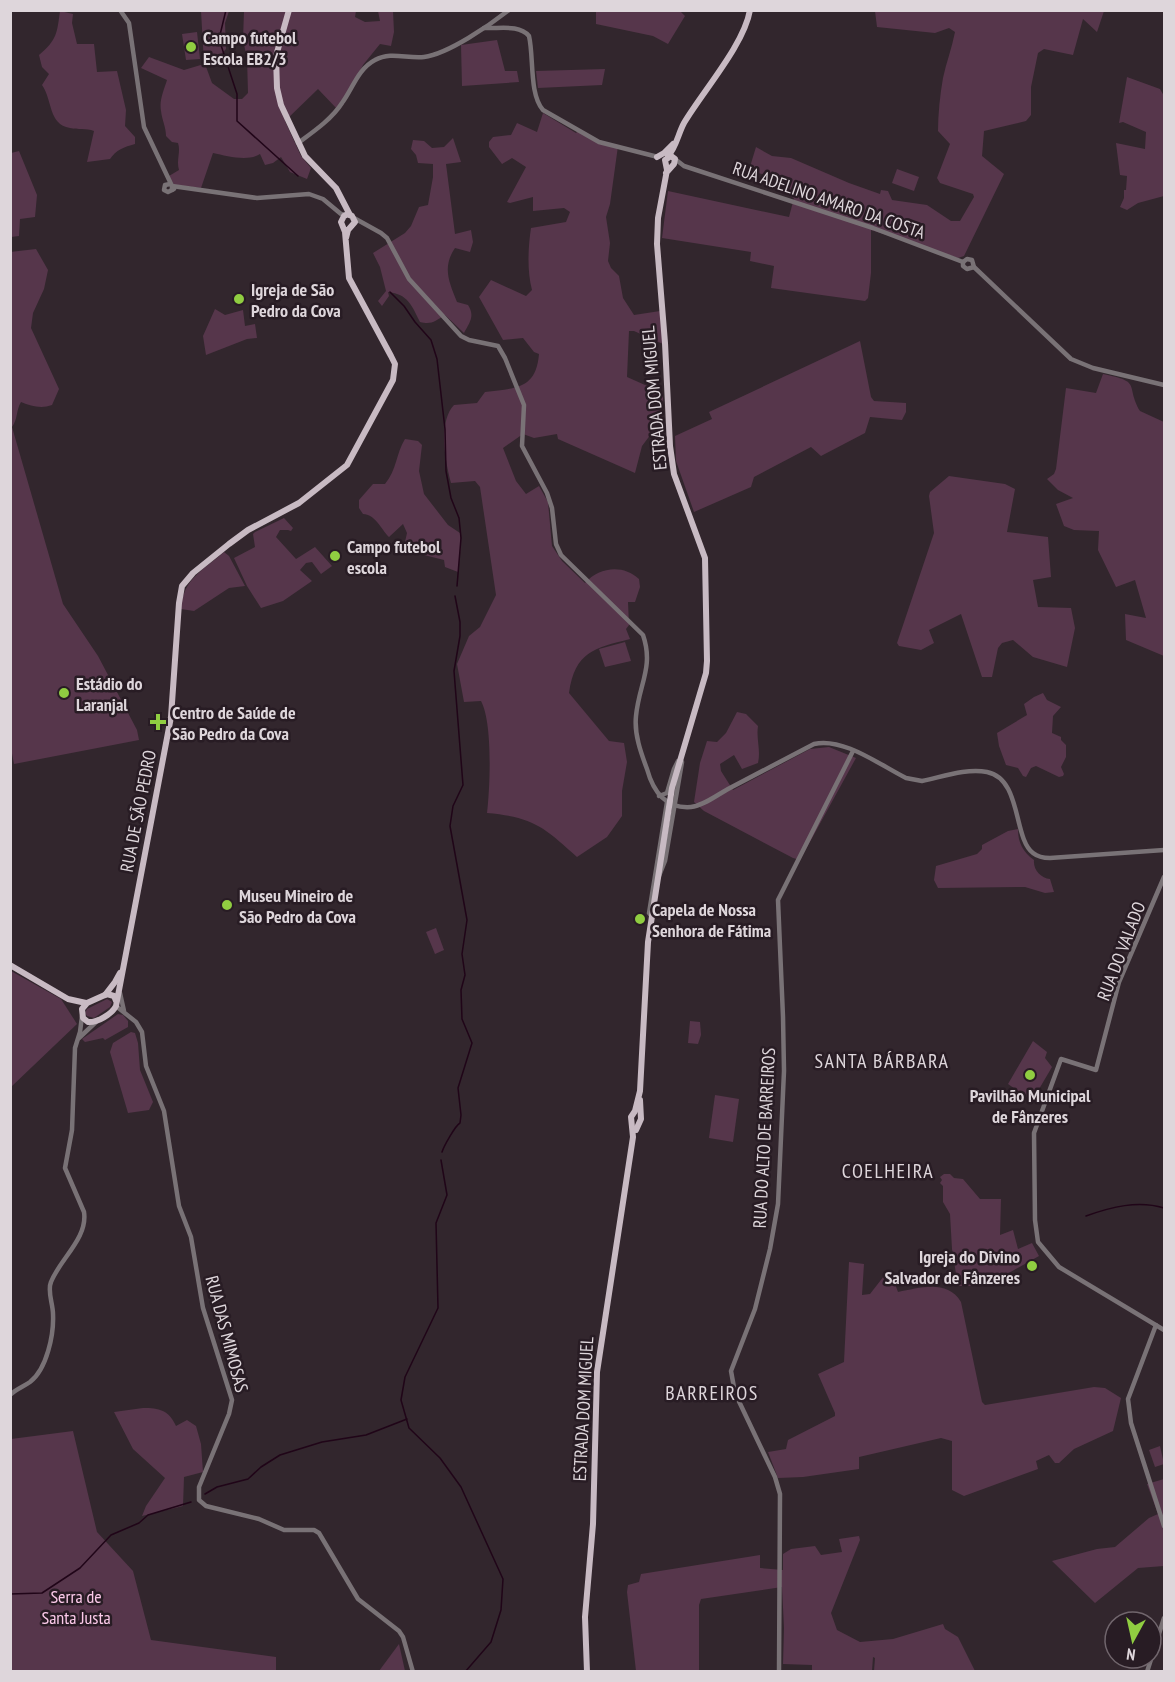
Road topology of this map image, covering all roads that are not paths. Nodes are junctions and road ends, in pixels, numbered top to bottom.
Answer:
1 (289, 10) edge
2 (508, 10) edge
3 (750, 10) edge
4 (124, 12) edge
5 (484, 28) junction
6 (675, 142) junction
7 (298, 143) junction
8 (657, 157) junction
9 (670, 160) junction
10 (684, 166) junction
11 (666, 173) junction
12 (347, 219) junction
13 (367, 226) junction
14 (352, 227) junction
15 (346, 238) junction
16 (1164, 385) edge
17 (853, 751) junction
18 (681, 756) junction
19 (667, 793) junction
20 (659, 796) junction
21 (667, 802) junction
22 (674, 805) junction
23 (1164, 850) edge
24 (659, 876) junction
25 (1164, 877) edge
26 (652, 917) junction
27 (124, 959) junction
28 (10, 965) edge
29 (121, 983) junction
30 (105, 994) junction
31 (68, 999) junction
32 (116, 1003) junction
33 (87, 1004) junction
34 (124, 1011) junction
35 (82, 1014) junction
36 (108, 1014) junction
37 (129, 1015) junction
38 (96, 1022) junction
39 (79, 1038) junction
40 (1156, 1325) junction
41 (1164, 1330) edge
42 (10, 1395) edge
43 (1164, 1526) edge
44 (1164, 1618) edge
45 (585, 1649) junction
46 (413, 1671) edge
47 (581, 1671) edge
48 (586, 1671) edge
49 (779, 1671) edge
50 (1147, 1671) edge

1 - 7 main road
2 - 5 street
3 - 6 main road
4 - 12 street
5 - 7 street
5 - 8 street
6 - 8 main road
6 - 9 main road
7 - 12 main road
8 - 9 street
9 - 10 street, RUA ADELINO AMARO DA COSTA
9 - 11 main road
10 - 11 street
10 - 16 street, RUA ADELINO AMARO DA COSTA
11 - 18 main road, ESTRADA DOM MIGUEL
12 - 13 street
12 - 14 main road, RUA DE SÃO PEDRO
12 - 15 main road, RUA DE SÃO PEDRO
13 - 14 street
13 - 20 street
14 - 15 main road, RUA DE SÃO PEDRO
15 - 27 main road, RUA DE SÃO PEDRO
17 - 22 street
17 - 23 street
17 - 49 street, RUA DO ALTO DE BARREIROS
18 - 19 street, ESTRADA DOM MIGUEL
18 - 22 street, ESTRADA DOM MIGUEL
18 - 24 main road, ESTRADA DOM MIGUEL
19 - 20 street
19 - 21 street, ESTRADA DOM MIGUEL
20 - 21 street
21 - 22 street
21 - 26 street, ESTRADA DOM MIGUEL
22 - 24 street, ESTRADA DOM MIGUEL
24 - 26 main road, ESTRADA DOM MIGUEL
25 - 40 street, RUA DO VALADO
26 - 45 main road, ESTRADA DOM MIGUEL
27 - 29 main road, RUA DE SÃO PEDRO
27 - 30 main road, RUA DE SÃO PEDRO
28 - 31 main road
29 - 32 main road, RUA DE SÃO PEDRO
29 - 34 street
30 - 32 main road
30 - 33 main road
31 - 33 main road
31 - 35 main road
32 - 34 street
32 - 36 main road
33 - 35 main road
34 - 37 street
35 - 38 main road
35 - 39 street
36 - 37 street
36 - 38 main road
37 - 46 street, RUA DAS MIMOSAS
38 - 39 street
39 - 42 street
40 - 41 street
40 - 43 street
44 - 50 street
45 - 47 main road, ESTRADA DOM MIGUEL
45 - 48 main road, ESTRADA DOM MIGUEL

